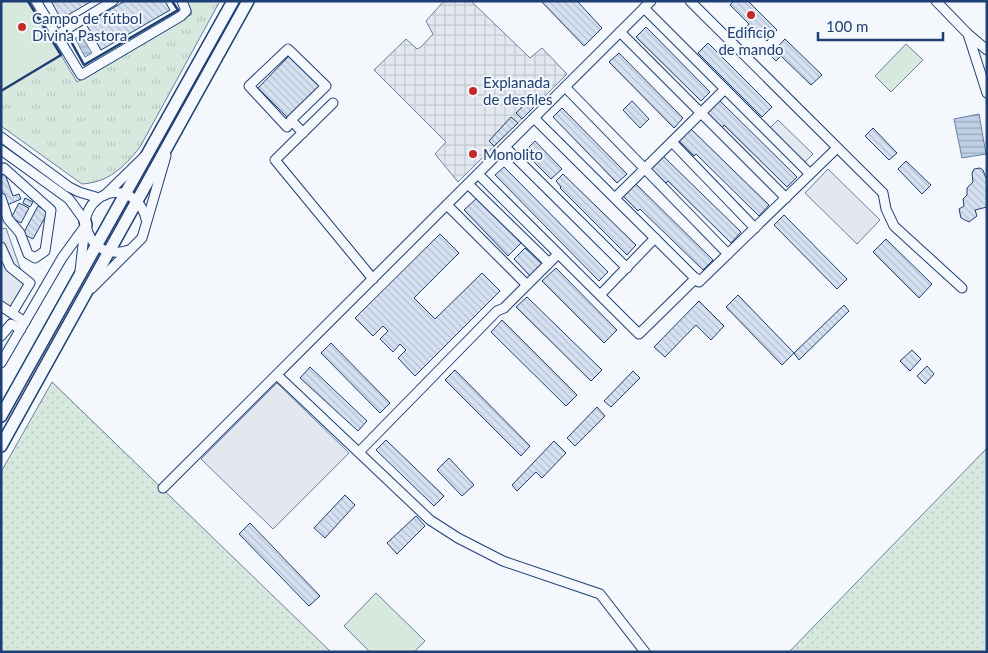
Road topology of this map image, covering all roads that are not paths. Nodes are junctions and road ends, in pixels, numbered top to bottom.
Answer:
1 (36, 1) edge
2 (113, 1) edge
3 (182, 1) edge
4 (233, 1) edge
5 (248, 1) edge
6 (690, 1) edge
7 (936, 1) edge
8 (648, 5) edge
9 (620, 32) junction
10 (968, 34) junction
11 (57, 35) junction
12 (987, 50) edge
13 (565, 87) junction
14 (725, 90) junction
15 (987, 94) edge
16 (333, 103) dead end
17 (701, 113) junction
18 (534, 118) junction
19 (291, 120) junction
20 (302, 133) junction
21 (672, 142) junction
22 (3, 143) edge
23 (168, 147) junction
24 (505, 147) junction
25 (837, 148) junction
26 (149, 152) junction
27 (1, 170) edge
28 (644, 170) junction
29 (478, 174) junction
30 (810, 174) junction
31 (468, 184) junction
32 (102, 196) junction
33 (131, 197) junction
34 (1, 198) edge
35 (615, 198) junction
36 (786, 198) junction
37 (447, 205) junction
38 (146, 220) junction
39 (86, 223) junction
40 (755, 228) junction
41 (655, 238) junction
42 (96, 246) junction
43 (1, 247) edge
44 (130, 250) junction
45 (109, 252) junction
46 (558, 254) junction
47 (728, 254) junction
48 (549, 263) junction
49 (626, 268) junction
50 (80, 273) junction
51 (696, 278) junction
52 (373, 279) junction
53 (527, 285) junction
54 (962, 288) dead end
55 (600, 295) junction
56 (84, 298) junction
57 (1, 306) edge
58 (12, 313) junction
59 (23, 326) junction
60 (1, 336) edge
61 (1, 363) edge
62 (25, 372) junction
63 (278, 375) junction
64 (1, 407) edge
65 (1, 416) edge
66 (1, 446) edge
67 (359, 452) junction
68 (163, 488) dead end
69 (644, 652) edge

1 - 11 street
2 - 11 street
3 - 11 street
4 - 26 main road
5 - 23 main road
6 - 25 street
7 - 10 street
8 - 9 street
8 - 14 street
9 - 13 street
9 - 17 street
10 - 12 street
10 - 15 street
13 - 18 street
13 - 28 street
14 - 17 street
14 - 30 street
16 - 20 street
17 - 21 street
17 - 36 street
18 - 24 street
18 - 35 street
19 - 19 street
19 - 20 street
20 - 52 street
21 - 28 street
21 - 40 street
22 - 32 street
22 - 39 street
23 - 33 main road
23 - 38 street
24 - 29 street
24 - 49 street
25 - 30 street
25 - 54 street
26 - 32 street
26 - 33 main road
27 - 34 street
28 - 35 street
28 - 47 street
29 - 31 street
29 - 46 street
30 - 36 street
31 - 37 street
31 - 48 street
32 - 33 street
32 - 39 street
33 - 38 street
33 - 42 main road
33 - 45 main road
35 - 41 street
36 - 40 street
37 - 52 street
37 - 53 street
38 - 44 street
39 - 42 street
39 - 50 street
39 - 59 street
40 - 47 street
41 - 49 street
41 - 51 street
42 - 45 street
42 - 50 main road
43 - 58 street
44 - 45 street
44 - 56 street
45 - 56 main road
46 - 48 street
46 - 55 street
47 - 51 street
48 - 53 street
49 - 55 street
50 - 62 main road
51 - 55 street
52 - 63 street
53 - 67 street
56 - 66 main road
57 - 58 street
58 - 59 street
59 - 60 street
59 - 61 street
62 - 64 street
62 - 65 main road
63 - 67 street
63 - 68 street
67 - 69 street

